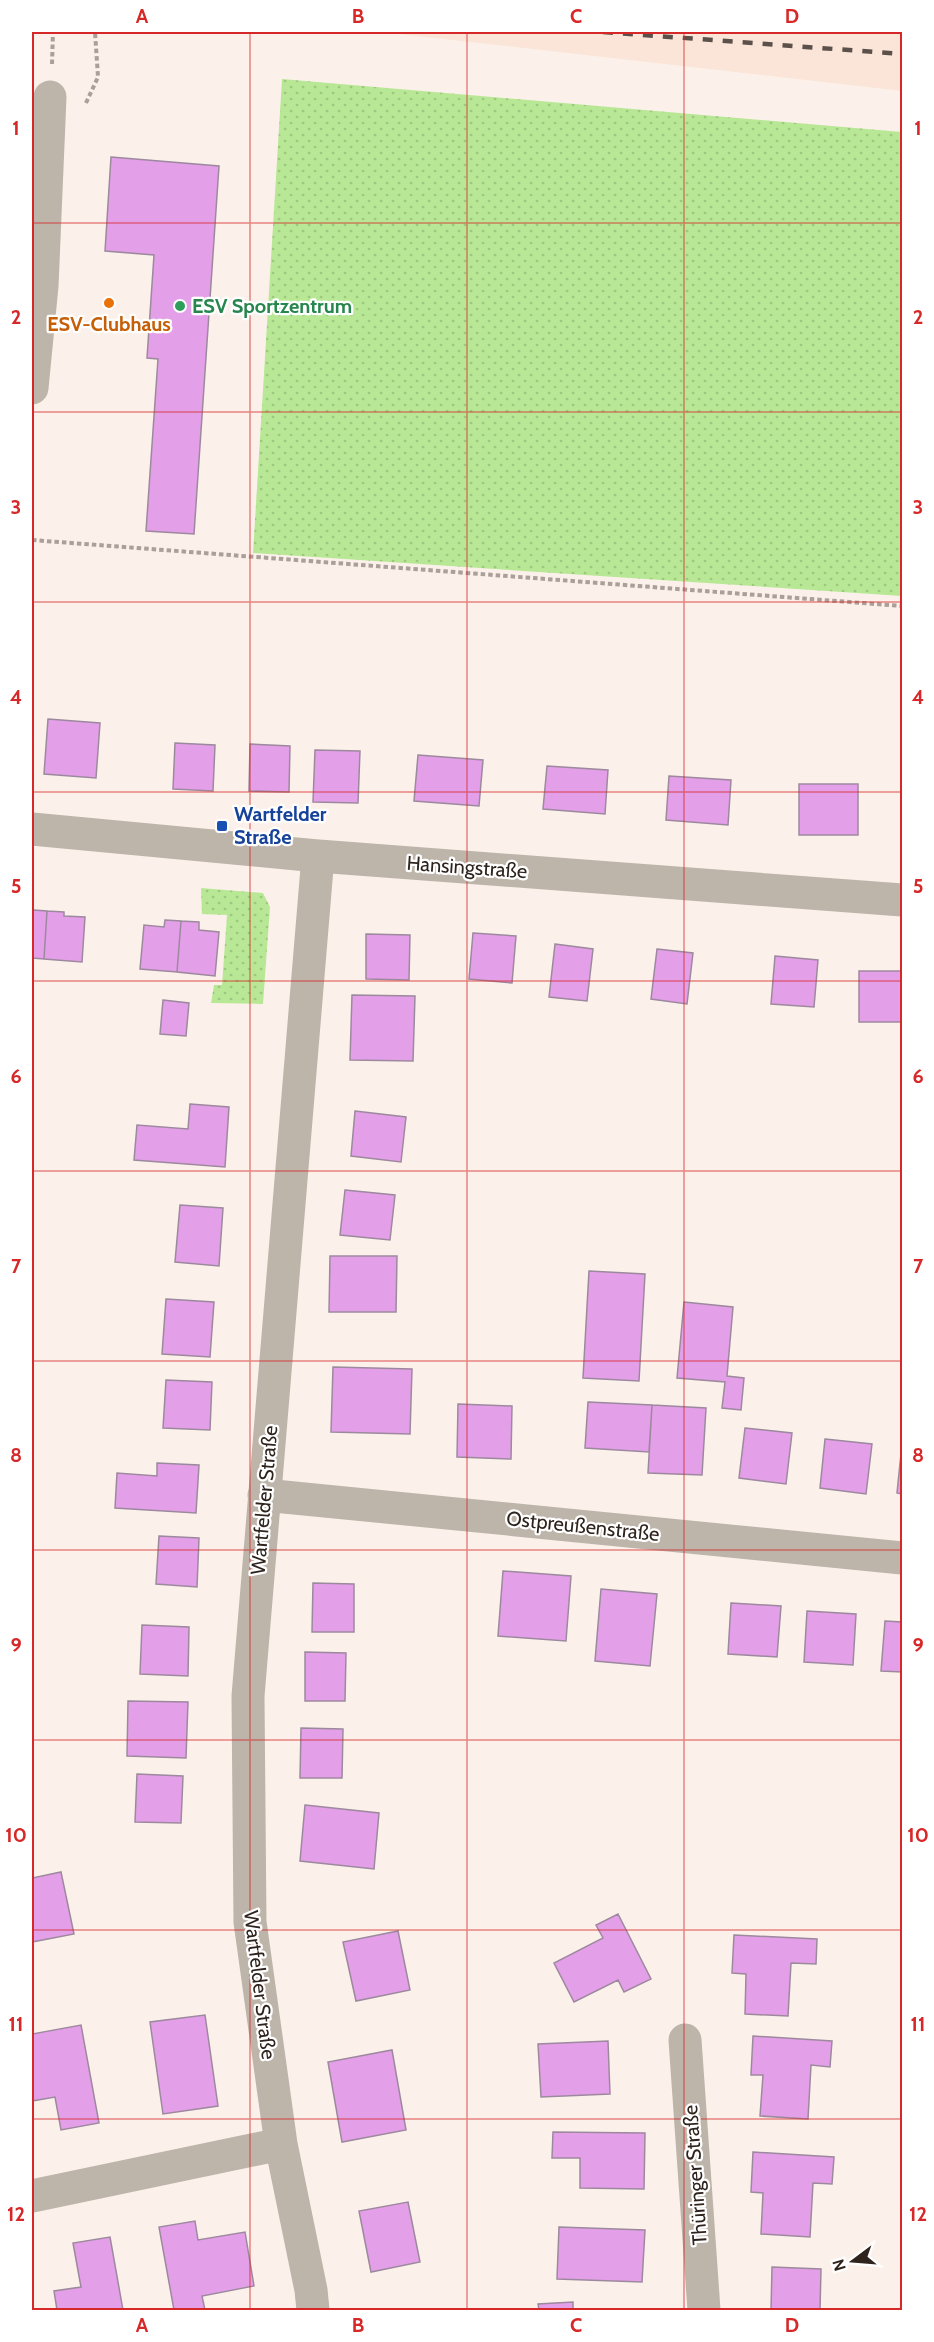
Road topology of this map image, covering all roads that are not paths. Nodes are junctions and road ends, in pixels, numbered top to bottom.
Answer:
1 (49, 109) road end
2 (32, 388) edge
3 (32, 829) edge
4 (318, 856) junction
5 (903, 900) edge
6 (264, 1495) junction
7 (903, 1558) edge
8 (685, 2040) dead end
9 (281, 2144) junction
10 (32, 2196) edge
11 (313, 2310) edge
12 (704, 2310) edge

1 - 2 street
3 - 4 street, Hansingstraße
4 - 5 street, Hansingstraße
4 - 6 street, Wartfelder Straße
6 - 7 street, Ostpreußenstraße
6 - 9 street, Wartfelder Straße
8 - 12 street, Thüringer Straße
9 - 10 street
9 - 11 street, Wartfelder Straße

